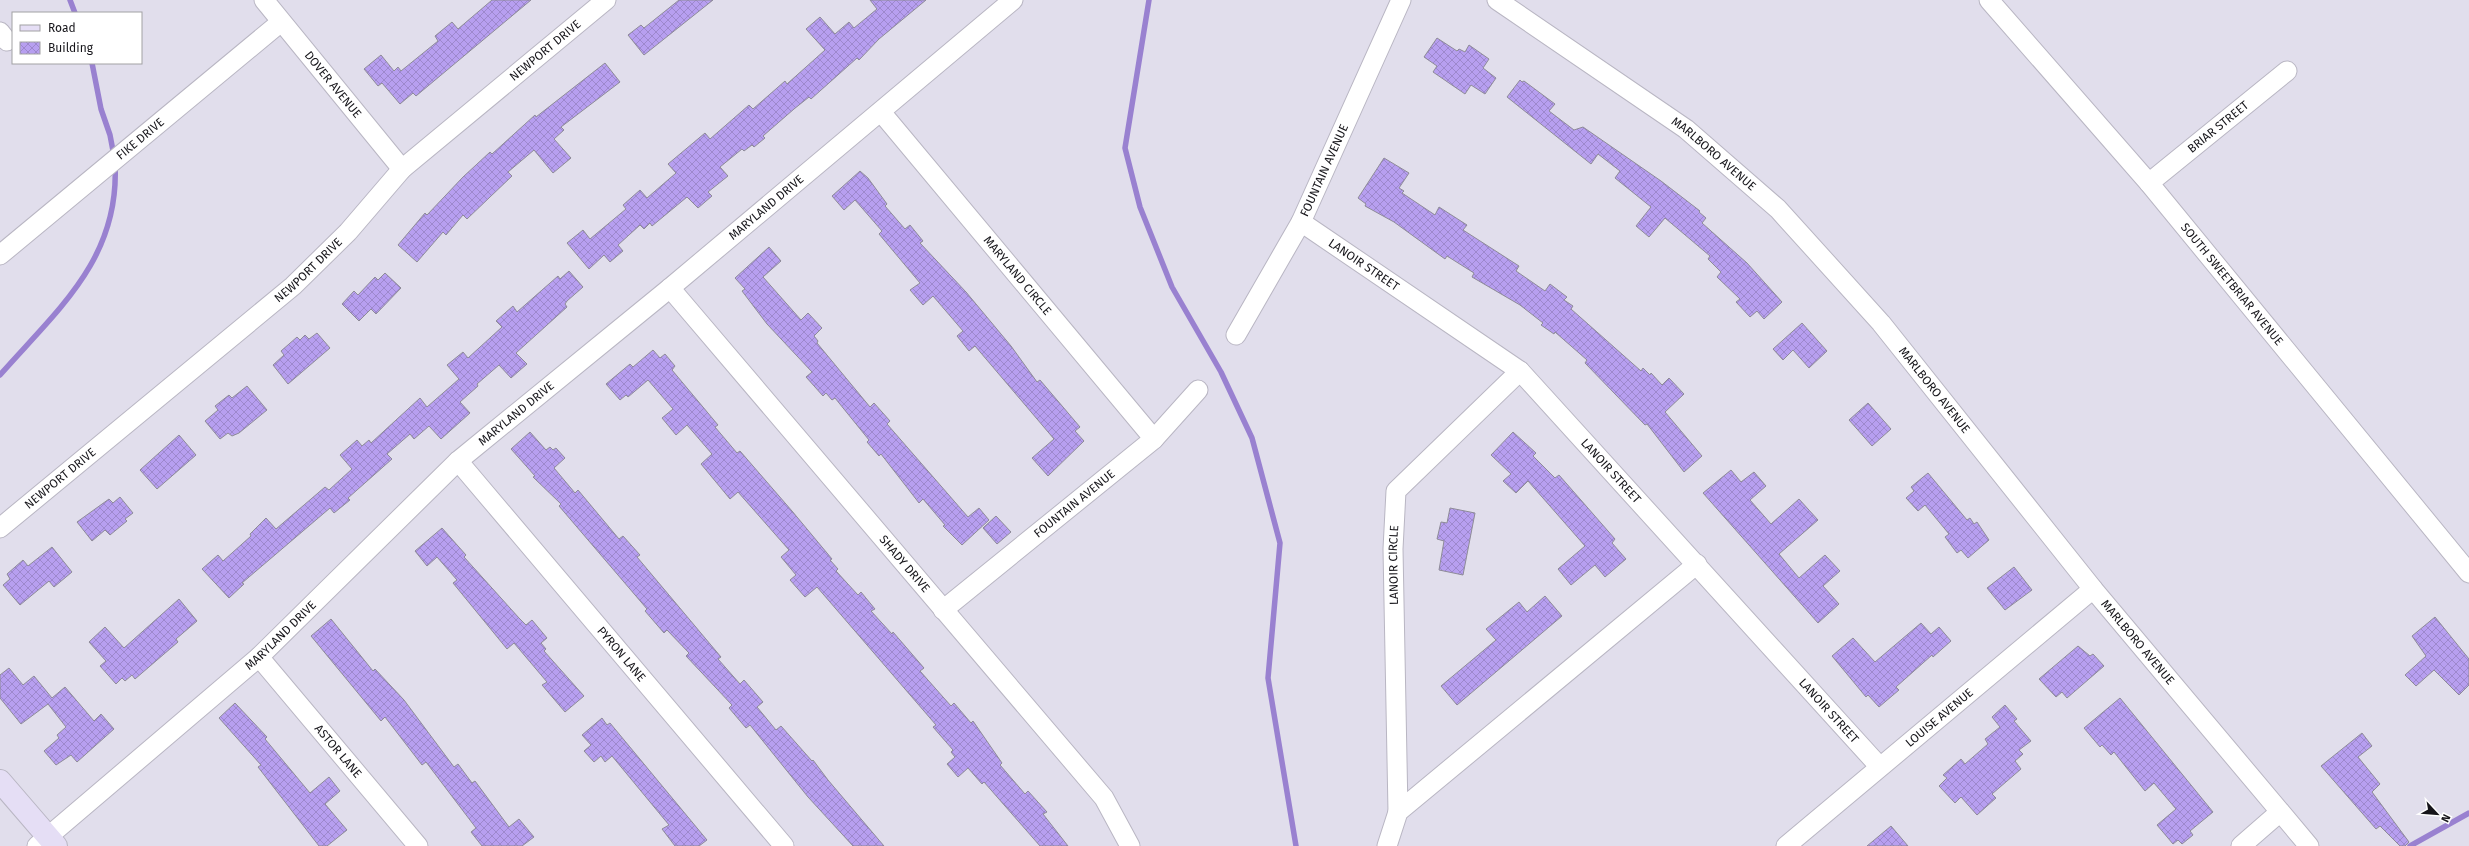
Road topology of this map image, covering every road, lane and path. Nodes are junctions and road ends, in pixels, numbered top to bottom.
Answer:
1 (264, 0) edge
2 (606, 0) edge
3 (1013, 0) edge
4 (1401, 0) edge
5 (1497, 0) edge
6 (1989, 0) edge
7 (586, 6) edge
8 (281, 22) junction
9 (2287, 71) dead end
10 (881, 112) junction
11 (402, 170) junction
12 (2148, 183) junction
13 (1301, 222) junction
14 (0, 255) edge
15 (670, 288) junction
16 (1236, 335) dead end
17 (1520, 372) junction
18 (1198, 390) dead end
19 (1154, 439) junction
20 (458, 461) junction
21 (0, 528) edge
22 (1697, 564) junction
23 (2469, 573) edge
24 (2093, 589) junction
25 (943, 610) junction
26 (259, 657) junction
27 (1880, 766) junction
28 (0, 781) edge
29 (1398, 812) junction
30 (2280, 812) junction
31 (47, 843) edge
32 (418, 846) edge
33 (784, 846) edge
34 (1130, 846) edge
35 (1387, 846) edge
36 (1786, 846) edge
37 (2240, 846) edge
38 (2309, 846) edge

1 - 8 street, DOVER AVENUE
2 - 7 street, NEWPORT DRIVE
3 - 10 street, MARYLAND DRIVE
4 - 13 street, FOUNTAIN AVENUE
5 - 24 street, MARLBORO AVENUE
6 - 12 street, SOUTH SWEETBRIAR AVENUE
7 - 11 street, NEWPORT DRIVE
8 - 11 street, DOVER AVENUE
8 - 14 street, FIKE DRIVE
9 - 12 street, BRIAR STREET
10 - 15 street, MARYLAND DRIVE
10 - 19 street, MARYLAND CIRCLE
11 - 21 street, NEWPORT DRIVE
12 - 23 street, SOUTH SWEETBRIAR AVENUE
13 - 16 street, FOUNTAIN AVENUE
13 - 17 street, LANOIR STREET
15 - 20 street, MARYLAND DRIVE
15 - 25 street, SHADY DRIVE
17 - 22 street, LANOIR STREET
17 - 29 street, LANOIR CIRCLE
18 - 19 street, FOUNTAIN AVENUE
19 - 25 street, FOUNTAIN AVENUE
20 - 26 street, MARYLAND DRIVE
20 - 33 street, PYRON LANE
22 - 27 street, LANOIR STREET
22 - 29 street
24 - 27 street, LOUISE AVENUE
24 - 30 street, MARLBORO AVENUE
25 - 34 street, SHADY DRIVE
26 - 31 street, MARYLAND DRIVE
26 - 32 street, ASTOR LANE
27 - 36 street, LOUISE AVENUE
28 - 31 main road
29 - 35 street, LANOIR CIRCLE
30 - 37 street
30 - 38 street, MARLBORO AVENUE

